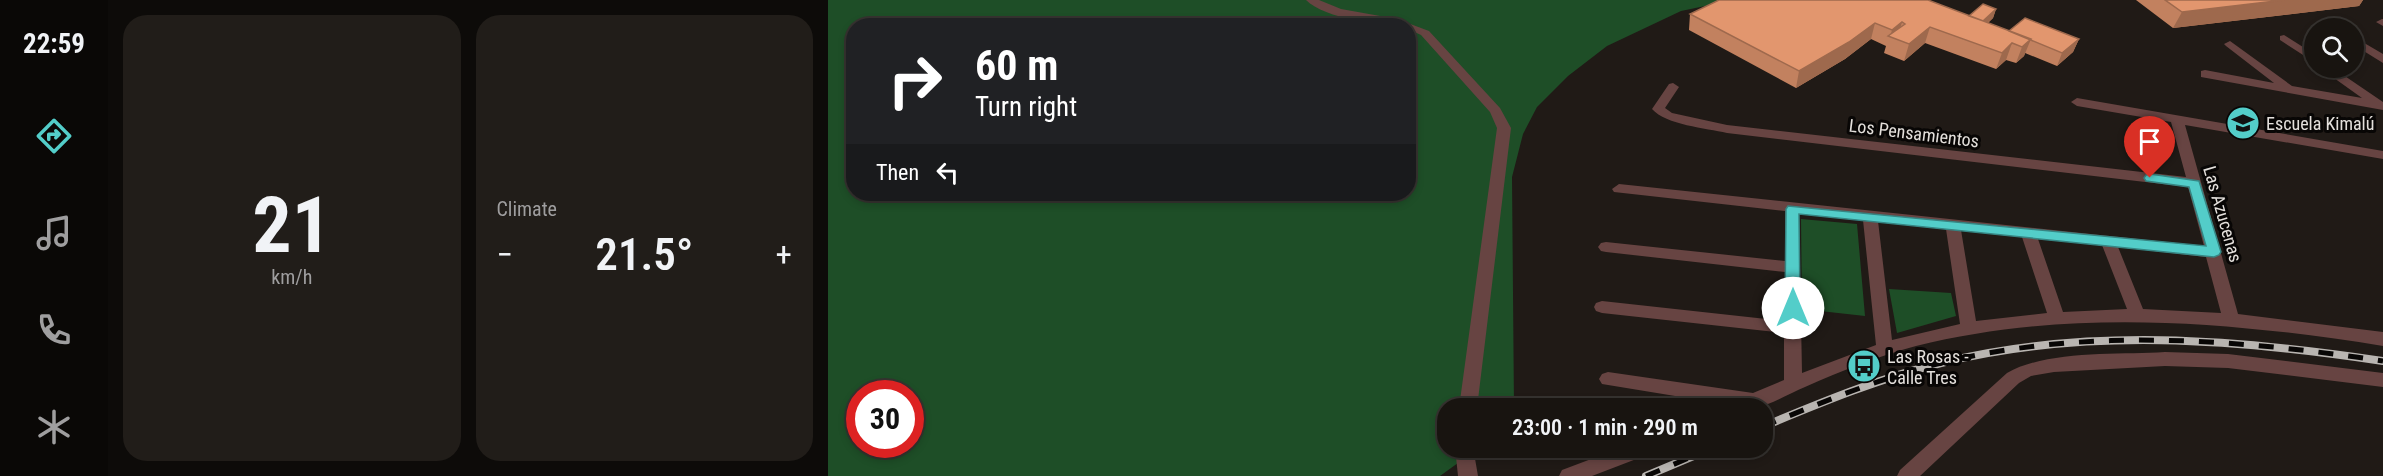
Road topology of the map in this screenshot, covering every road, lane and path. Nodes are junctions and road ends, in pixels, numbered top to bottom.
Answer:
1 (1311, 0) edge
2 (1374, 18) edge
3 (1416, 27) edge
4 (2284, 38) dead end
5 (2229, 44) dead end
6 (2364, 47) edge
7 (2304, 52) edge
8 (2383, 59) edge
9 (2205, 74) dead end
10 (2340, 78) edge
11 (1673, 87) dead end
12 (2289, 89) junction
13 (2078, 102) dead end
14 (2381, 106) edge
15 (2176, 119) junction
16 (2383, 155) edge
17 (2195, 183) junction
18 (1619, 189) dead end
19 (1792, 209) junction
20 (1870, 217) junction
21 (1953, 225) junction
22 (2029, 234) junction
23 (2108, 242) junction
24 (1605, 247) dead end
25 (2214, 252) junction
26 (1792, 267) junction
27 (1602, 307) dead end
28 (2138, 316) junction
29 (2231, 319) junction
30 (2058, 320) junction
31 (1793, 327) junction
32 (1969, 328) junction
33 (2383, 339) edge
34 (1885, 349) junction
35 (1608, 379) dead end
36 (2383, 380) edge
37 (1793, 383) junction
38 (1469, 398) edge
39 (1708, 398) edge
40 (1760, 398) edge
41 (1466, 458) edge
42 (1616, 458) edge
43 (1468, 476) edge
44 (1569, 476) edge
45 (1907, 476) edge

1 - 2 street
3 - 38 street
4 - 7 street
5 - 12 street
6 - 8 street
9 - 12 street
10 - 14 street
11 - 17 street, Los Pensamientos
12 - 14 street
13 - 15 street
15 - 16 street
15 - 17 street, Las Azucenas
17 - 25 street, Las Azucenas
18 - 19 street
19 - 20 street
19 - 26 street
20 - 21 street
20 - 34 street
21 - 22 street
21 - 32 street
22 - 23 street
22 - 30 street
23 - 25 street
23 - 28 street
24 - 26 street
25 - 29 street, Las Azucenas
26 - 31 street
27 - 31 street
28 - 29 street
28 - 30 street
29 - 33 street
30 - 32 street
31 - 37 street
32 - 34 street
34 - 37 street
35 - 39 street
36 - 45 street
37 - 40 street
41 - 43 street
42 - 44 street

